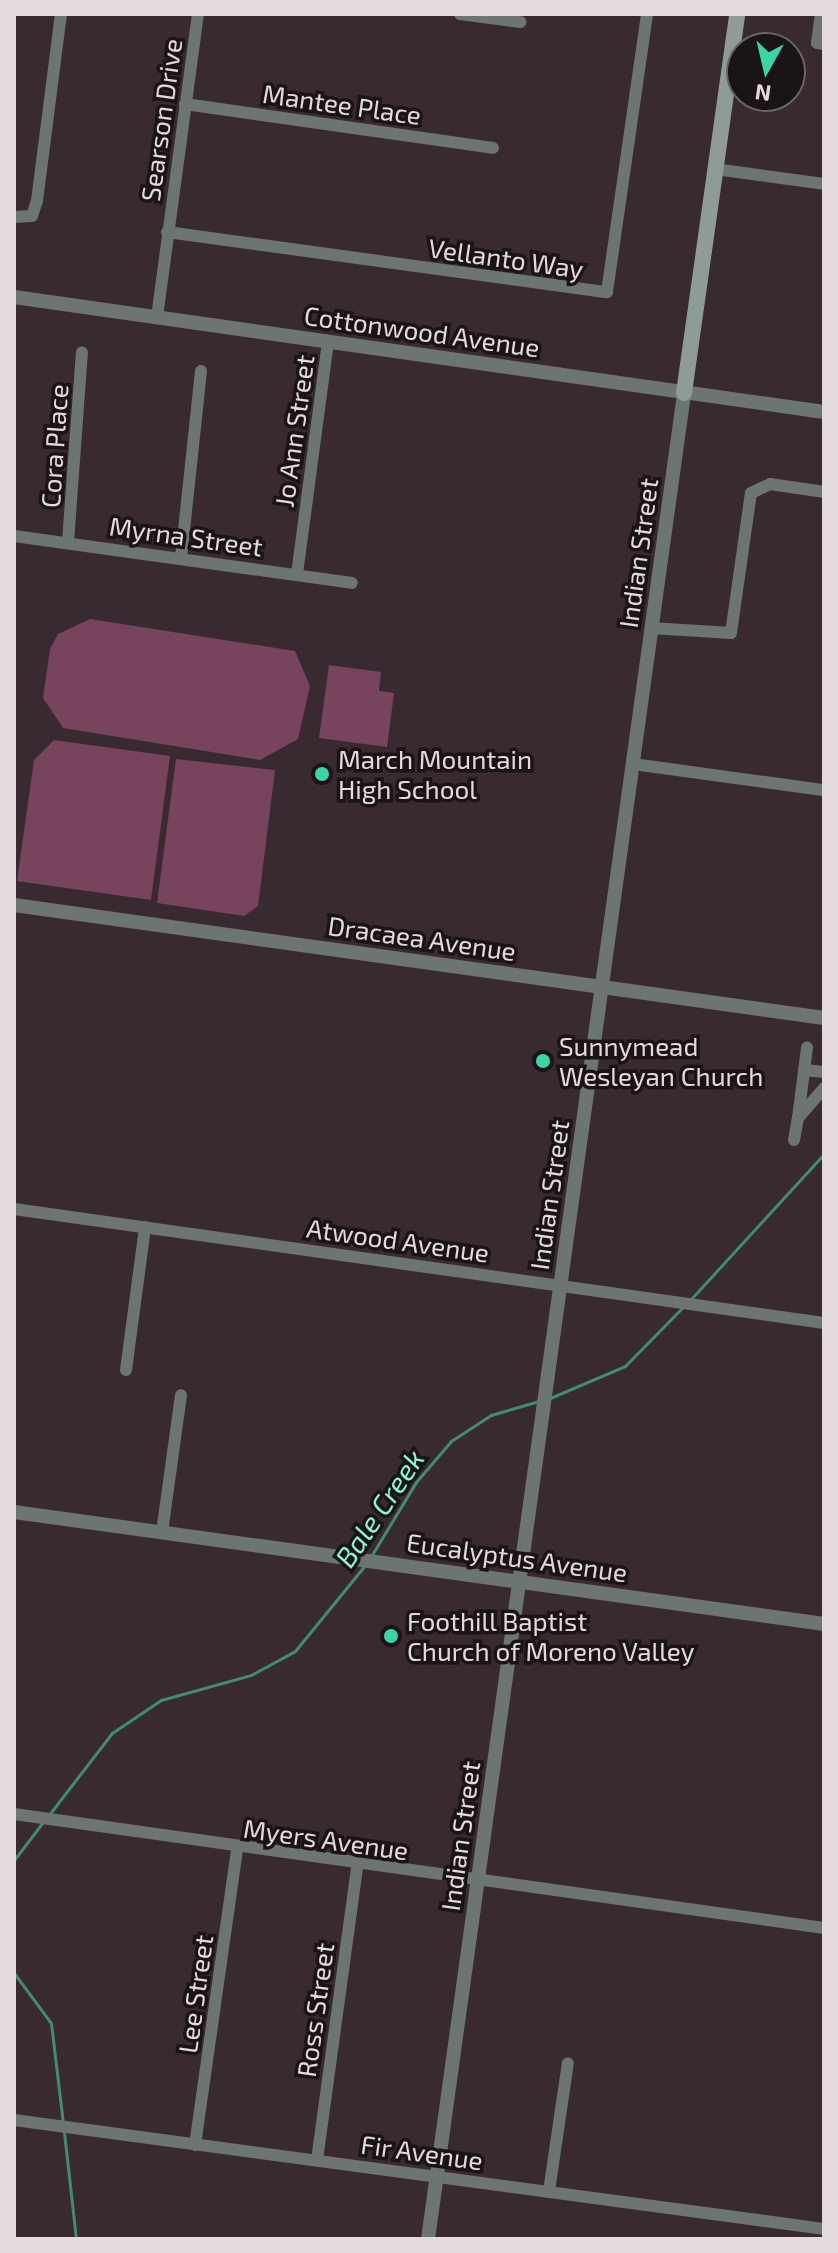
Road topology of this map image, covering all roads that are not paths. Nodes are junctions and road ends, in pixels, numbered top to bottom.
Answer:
1 (61, 14) edge
2 (198, 14) edge
3 (460, 14) edge
4 (647, 14) edge
5 (737, 14) edge
6 (821, 14) edge
7 (520, 22) dead end
8 (820, 44) edge
9 (185, 104) junction
10 (493, 148) dead end
11 (715, 169) junction
12 (824, 184) edge
13 (14, 217) edge
14 (167, 232) junction
15 (14, 297) edge
16 (157, 317) junction
17 (328, 341) junction
18 (82, 353) dead end
19 (201, 371) dead end
20 (684, 393) junction
21 (824, 412) edge
22 (824, 492) edge
23 (14, 536) edge
24 (68, 542) junction
25 (181, 558) junction
26 (297, 574) junction
27 (352, 583) dead end
28 (651, 628) junction
29 (633, 764) junction
30 (824, 790) edge
31 (14, 905) edge
32 (601, 987) junction
33 (824, 1018) edge
34 (807, 1048) dead end
35 (804, 1070) junction
36 (824, 1072) edge
37 (824, 1088) edge
38 (798, 1118) junction
39 (794, 1140) dead end
40 (14, 1209) edge
41 (145, 1227) junction
42 (560, 1285) junction
43 (824, 1323) edge
44 (126, 1370) dead end
45 (181, 1395) dead end
46 (14, 1512) edge
47 (162, 1532) junction
48 (519, 1581) junction
49 (824, 1624) edge
50 (19, 1815) edge
51 (237, 1849) junction
52 (357, 1867) junction
53 (478, 1880) junction
54 (824, 1928) edge
55 (568, 2063) dead end
56 (14, 2120) edge
57 (195, 2145) junction
58 (317, 2160) junction
59 (437, 2177) junction
60 (549, 2191) junction
61 (824, 2229) edge
62 (428, 2239) edge

1 - 13 street
2 - 9 street, Searson Drive
3 - 7 street
4 - 14 street, Vellanto Way
5 - 11 main road, Indian Street
6 - 8 street
9 - 10 street, Mantee Place
9 - 14 street, Searson Drive
11 - 12 street
11 - 20 main road, Indian Street
14 - 16 street, Searson Drive
15 - 16 street, Cottonwood Avenue
16 - 17 street, Cottonwood Avenue
17 - 20 street, Cottonwood Avenue
17 - 26 street, Jo Ann Street
18 - 24 street, Cora Place
19 - 25 street
20 - 21 street, Cottonwood Avenue
20 - 28 street, Indian Street
22 - 28 street
23 - 24 street, Myrna Street
24 - 25 street, Myrna Street
25 - 26 street, Myrna Street
26 - 27 street, Myrna Street
28 - 29 street, Indian Street
29 - 30 street
29 - 32 street, Indian Street
31 - 32 street, Dracaea Avenue
32 - 33 street, Dracaea Avenue
32 - 42 street, Indian Street
34 - 35 street
35 - 36 street
35 - 38 street
37 - 38 street
38 - 39 street
40 - 41 street, Atwood Avenue
41 - 42 street, Atwood Avenue
41 - 44 street
42 - 43 street, Atwood Avenue
42 - 48 street, Indian Street
45 - 47 street
46 - 47 street, Eucalyptus Avenue
47 - 48 street, Eucalyptus Avenue
48 - 49 street, Eucalyptus Avenue
48 - 53 street, Indian Street
50 - 51 street, Myers Avenue
51 - 52 street, Myers Avenue
51 - 57 street, Lee Street
52 - 53 street, Myers Avenue
52 - 58 street, Ross Street
53 - 54 street, Myers Avenue
53 - 59 street, Indian Street
55 - 60 street
56 - 57 street, Fir Avenue
57 - 58 street, Fir Avenue
58 - 59 street, Fir Avenue
59 - 60 street, Fir Avenue
59 - 62 street, Indian Street
60 - 61 street, Fir Avenue

